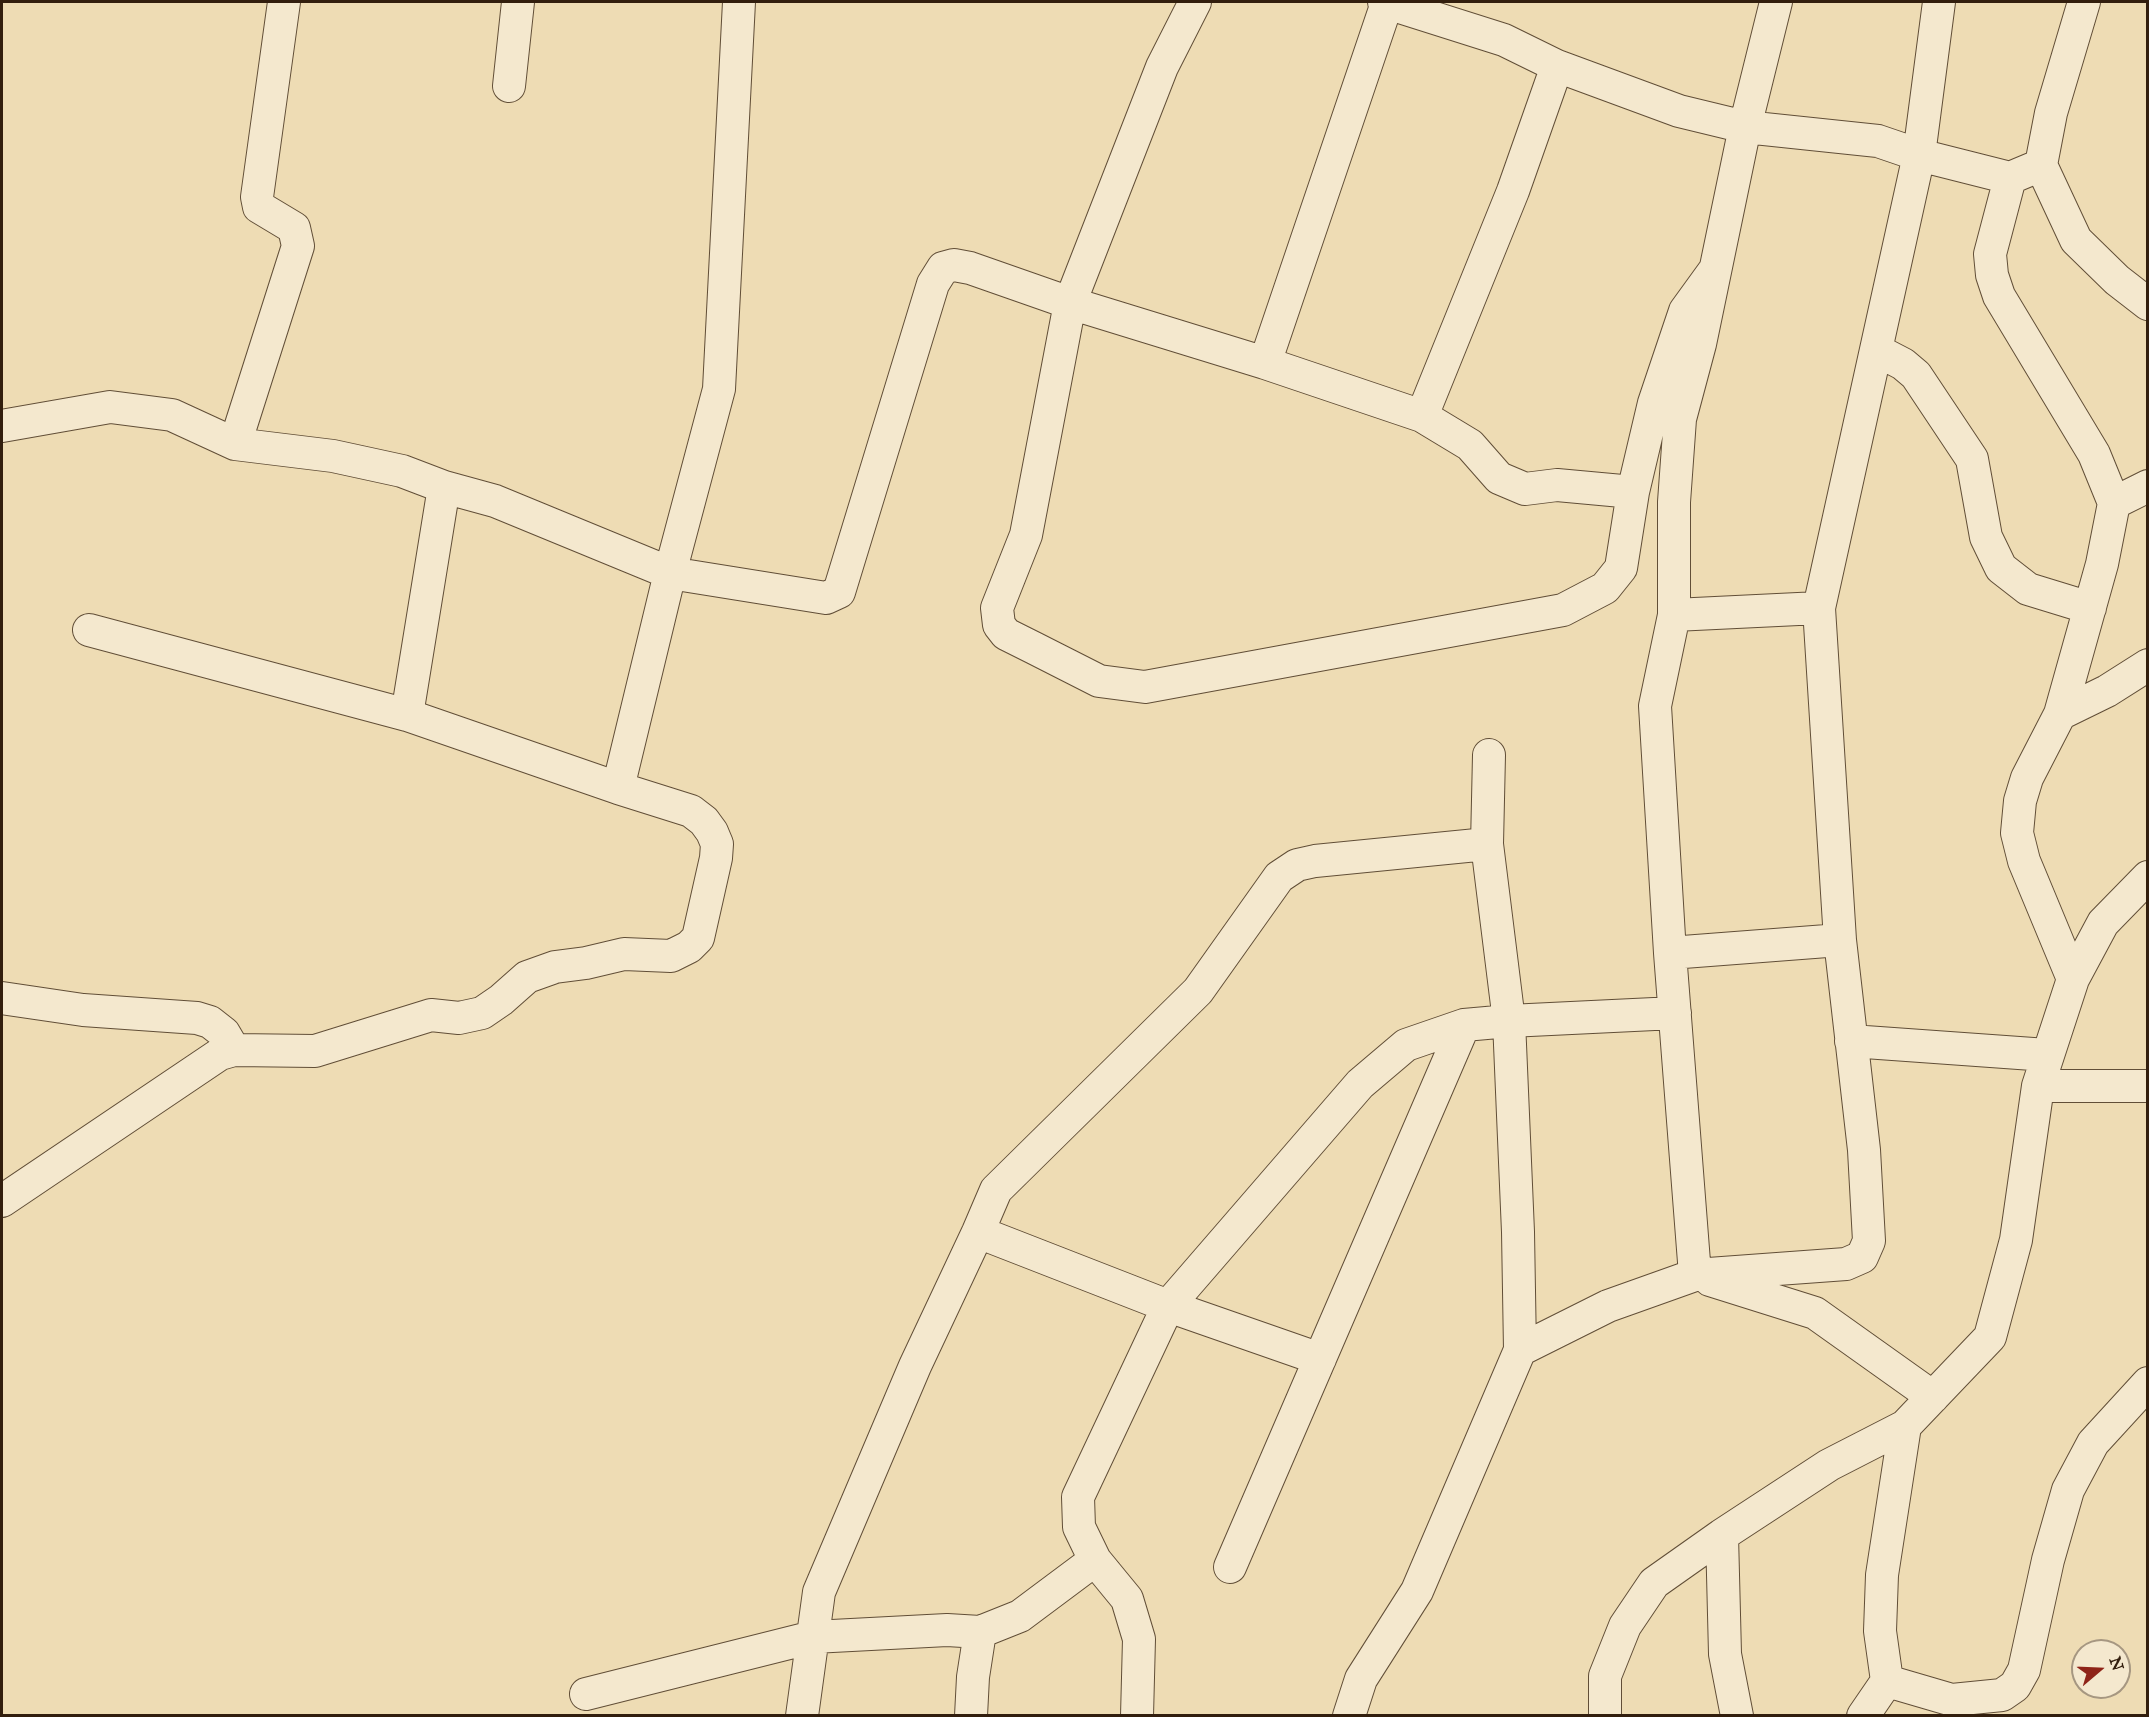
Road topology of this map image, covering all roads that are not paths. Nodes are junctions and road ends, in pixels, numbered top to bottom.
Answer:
1 (284, 2) edge
2 (518, 2) edge
3 (739, 2) edge
4 (1195, 2) edge
5 (1386, 2) edge
6 (1776, 2) edge
7 (1940, 2) edge
8 (2084, 2) edge
9 (1557, 66) junction
10 (509, 86) dead end
11 (1745, 127) junction
12 (1919, 155) junction
13 (2041, 165) junction
14 (2010, 178) junction
15 (1714, 271) junction
16 (1070, 303) junction
17 (2148, 304) edge
18 (1876, 350) junction
19 (1265, 363) junction
20 (1422, 416) junction
21 (2, 426) edge
22 (234, 444) junction
23 (2148, 486) edge
24 (444, 487) junction
25 (1633, 492) junction
26 (2114, 503) junction
27 (670, 573) junction
28 (1819, 608) junction
29 (2090, 608) junction
30 (1674, 615) junction
31 (89, 630) dead end
32 (2148, 665) edge
33 (2060, 714) junction
34 (407, 715) junction
35 (1490, 755) dead end
36 (618, 788) junction
37 (1487, 844) junction
38 (2148, 877) edge
39 (1840, 940) junction
40 (1670, 953) junction
41 (2073, 979) junction
42 (2, 998) edge
43 (1675, 1013) junction
44 (1509, 1021) junction
45 (1464, 1026) junction
46 (1851, 1041) junction
47 (234, 1050) junction
48 (2048, 1055) junction
49 (2038, 1086) junction
50 (2148, 1086) edge
51 (2, 1201) edge
52 (978, 1232) junction
53 (1695, 1275) junction
54 (1168, 1306) junction
55 (1520, 1350) junction
56 (1320, 1359) junction
57 (2148, 1383) edge
58 (1933, 1397) junction
59 (1905, 1426) junction
60 (1722, 1536) junction
61 (1095, 1560) junction
62 (1230, 1567) dead end
63 (980, 1632) junction
64 (813, 1637) junction
65 (1887, 1682) junction
66 (586, 1694) dead end
67 (802, 1716) edge
68 (971, 1716) edge
69 (1137, 1716) edge
70 (1349, 1716) edge
71 (1605, 1716) edge
72 (1737, 1716) edge
73 (1863, 1716) edge

1 - 22 street
2 - 10 street
3 - 27 street
4 - 16 street
5 - 9 street
5 - 19 street
6 - 11 street
7 - 12 street
8 - 13 street
9 - 11 street
9 - 20 street
11 - 12 street
11 - 15 street
12 - 14 street
12 - 18 street
13 - 14 street
13 - 17 street
14 - 26 street
15 - 25 street
15 - 30 street
16 - 19 street
16 - 25 street
16 - 27 street
18 - 28 street
18 - 29 street
19 - 20 street
20 - 25 street
21 - 22 street
22 - 24 street
23 - 26 street
24 - 27 street
24 - 34 street
26 - 29 street
27 - 36 street
28 - 30 street
28 - 39 street
29 - 33 street
30 - 40 street
31 - 34 street
32 - 33 street
33 - 41 street
34 - 36 street
35 - 37 street
36 - 47 street
37 - 44 street
37 - 52 street
38 - 41 street
39 - 40 street
39 - 46 street
40 - 43 street
41 - 48 street
42 - 47 street
43 - 44 street
43 - 53 street
44 - 45 street
44 - 55 street
45 - 54 street
45 - 56 street
46 - 48 street
46 - 53 street
47 - 51 street
48 - 49 street
49 - 50 street
49 - 58 street
52 - 54 street
52 - 64 street
53 - 55 street
53 - 58 street
54 - 56 street
54 - 61 street
55 - 70 street
56 - 62 street
57 - 65 street
58 - 59 street
59 - 60 street
59 - 65 street
60 - 71 street
60 - 72 street
61 - 63 street
61 - 69 street
63 - 64 street
63 - 68 street
64 - 66 street
64 - 67 street
65 - 73 street

